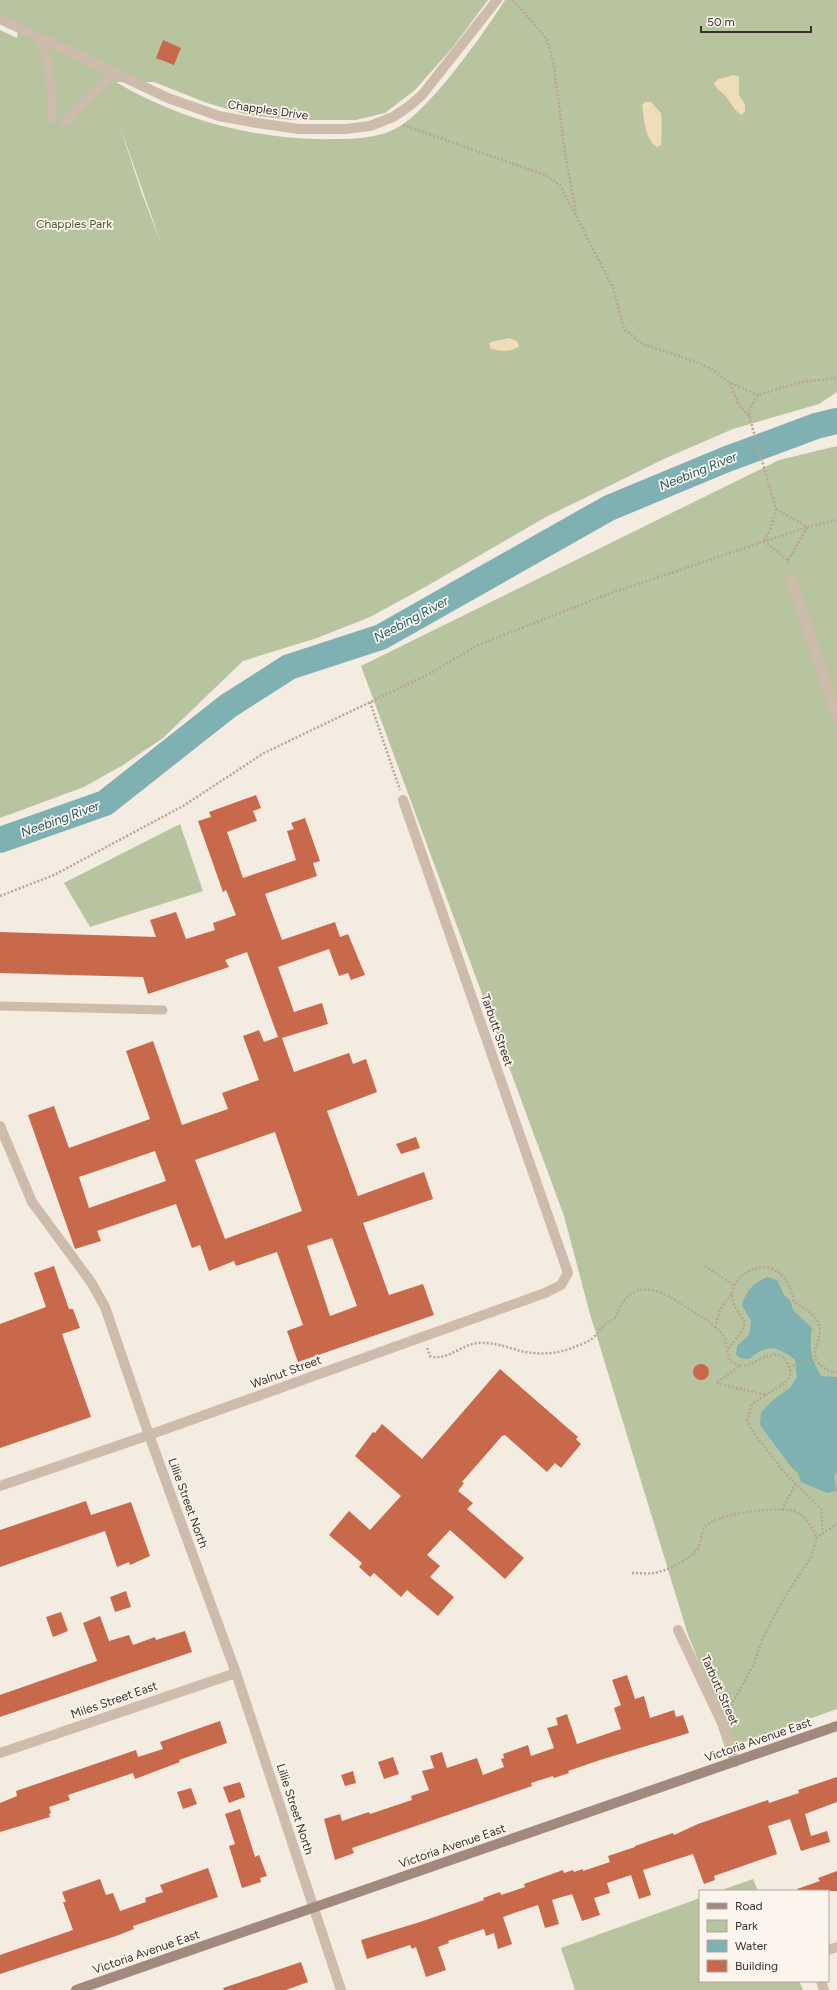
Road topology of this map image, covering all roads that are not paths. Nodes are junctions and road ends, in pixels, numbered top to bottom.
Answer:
1 (497, 0) edge
2 (0, 19) edge
3 (40, 39) junction
4 (114, 73) junction
5 (52, 118) dead end
6 (66, 122) dead end
7 (791, 578) road end
8 (837, 717) edge
9 (403, 800) road end
10 (0, 1006) edge
11 (163, 1010) dead end
12 (0, 1126) edge
13 (566, 1269) joint
14 (149, 1435) junction
15 (0, 1486) edge
16 (678, 1630) dead end
17 (236, 1673) junction
18 (837, 1726) edge
19 (0, 1753) edge
20 (735, 1762) junction
21 (314, 1907) junction
22 (76, 1990) edge
23 (341, 1990) edge

1 - 4 street, Chapples Drive
2 - 3 street, Chapples Drive
3 - 4 street, Chapples Drive
3 - 5 lane
4 - 6 lane
7 - 8 street
9 - 13 street, Tarbutt Street
10 - 11 lane
12 - 14 street, Lillie Street North
13 - 14 street, Walnut Street
14 - 15 street, Walnut Street
14 - 17 street, Lillie Street North
16 - 20 street, Tarbutt Street
17 - 19 street, Miles Street East
17 - 21 street, Lillie Street North
18 - 20 street, Victoria Avenue East
20 - 21 street, Victoria Avenue East
21 - 22 street, Victoria Avenue East
21 - 23 street, Lillie Street North

